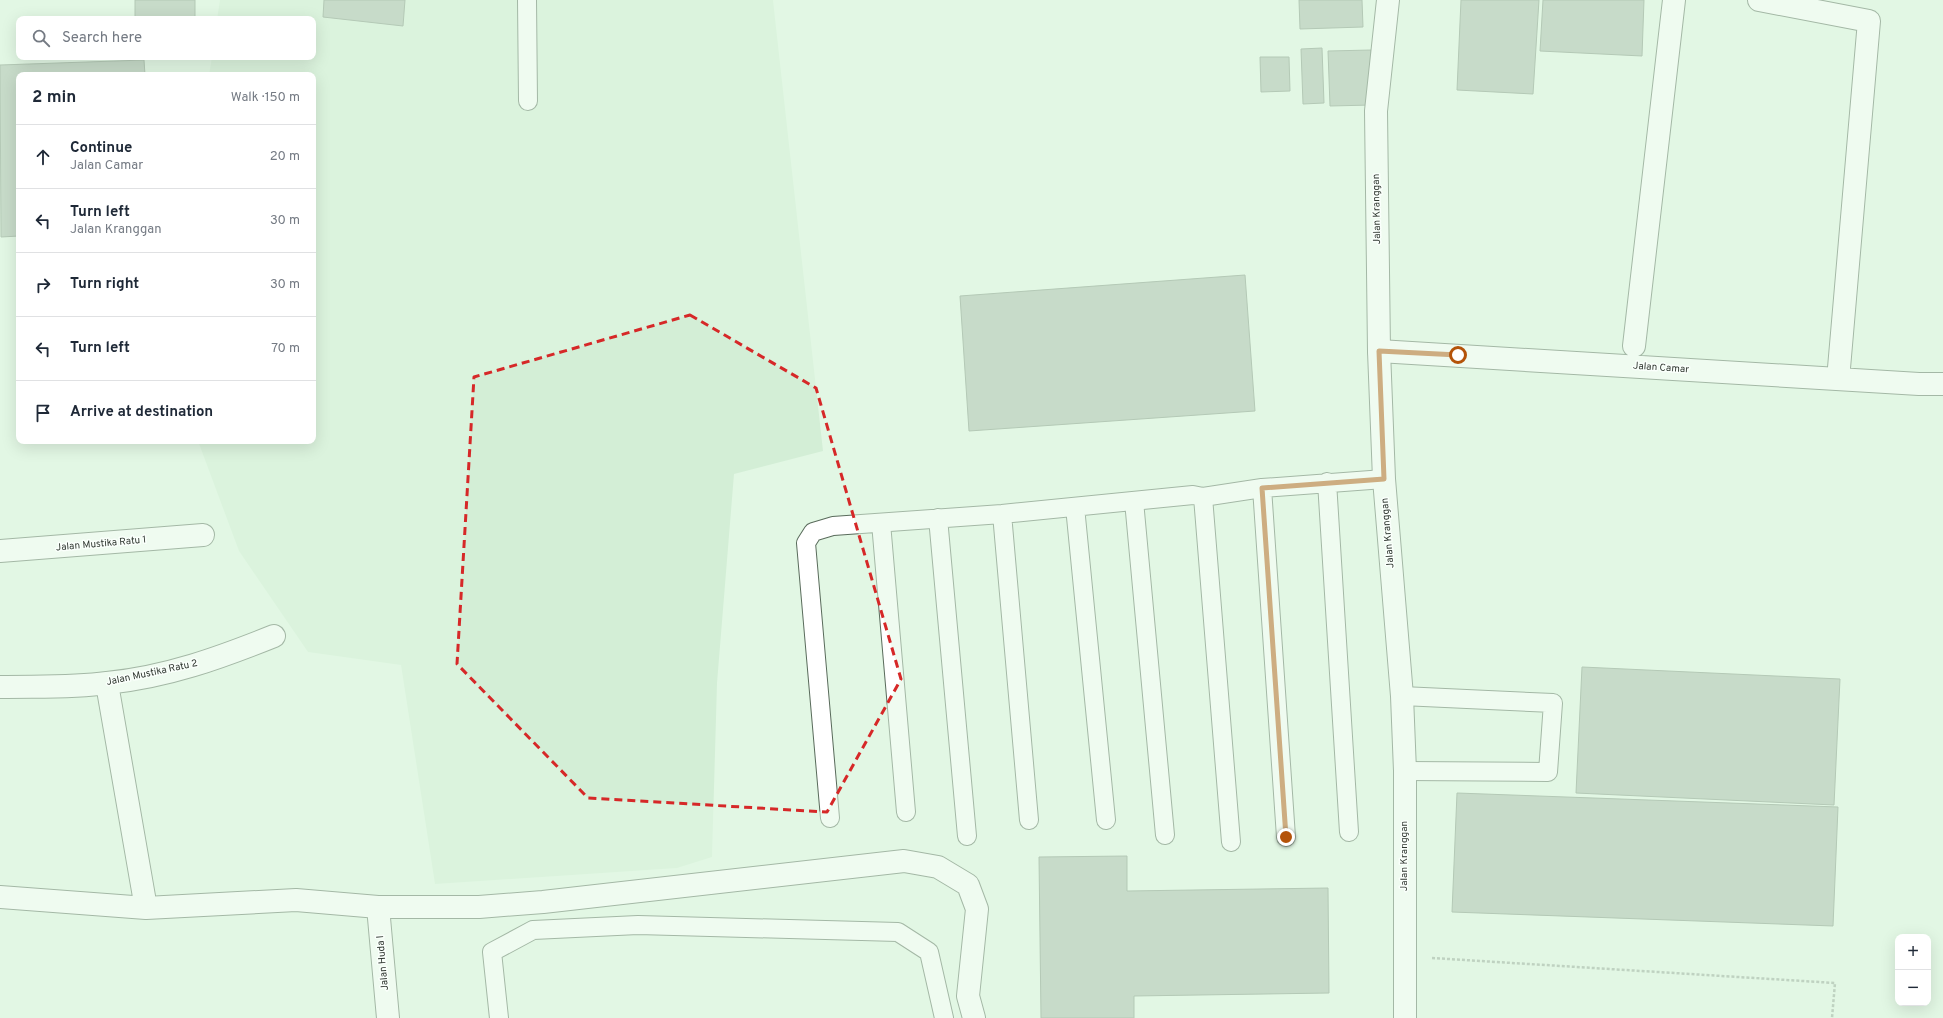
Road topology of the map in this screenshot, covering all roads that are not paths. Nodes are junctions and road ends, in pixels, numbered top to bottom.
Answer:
1 (527, 0) edge
2 (1388, 0) edge
3 (1674, 0) edge
4 (1759, 0) edge
5 (528, 101) dead end
6 (1634, 346) dead end
7 (1379, 351) junction
8 (1839, 368) dead end
9 (1943, 384) edge
10 (1384, 479) junction
11 (1327, 482) junction
12 (1262, 488) junction
13 (1203, 497) junction
14 (1134, 501) junction
15 (1075, 507) junction
16 (1002, 514) junction
17 (938, 518) junction
18 (881, 523) junction
19 (202, 535) dead end
20 (0, 551) edge
21 (274, 636) dead end
22 (107, 684) junction
23 (0, 687) edge
24 (1402, 696) junction
25 (1405, 771) junction
26 (906, 812) dead end
27 (830, 818) dead end
28 (1029, 820) dead end
29 (1106, 820) dead end
30 (1349, 832) dead end
31 (1165, 835) dead end
32 (967, 836) dead end
33 (1286, 837) dead end
34 (1231, 842) dead end
35 (0, 897) edge
36 (378, 907) junction
37 (146, 908) junction
38 (388, 1018) edge
39 (499, 1018) edge
40 (944, 1018) edge
41 (974, 1018) edge
42 (1405, 1018) edge

1 - 5 lane
2 - 7 street, Jalan Kranggan
3 - 6 street
4 - 8 street
7 - 9 street, Jalan Camar
7 - 10 street, Jalan Kranggan
10 - 11 lane
10 - 24 street, Jalan Kranggan
11 - 12 lane
11 - 30 lane
12 - 13 lane
12 - 33 lane
13 - 14 lane
13 - 34 lane
14 - 15 lane
14 - 31 lane
15 - 16 lane
15 - 29 lane
16 - 17 lane
16 - 28 lane
17 - 18 lane
17 - 32 lane
18 - 26 lane
18 - 27 lane
19 - 20 street, Jalan Mustika Ratu 1
21 - 22 street, Jalan Mustika Ratu 2
22 - 23 street, Jalan Mustika Ratu 2
22 - 37 street
24 - 25 street, Jalan Kranggan
24 - 25 lane
25 - 42 street, Jalan Kranggan
35 - 37 street
36 - 37 street
36 - 38 street, Jalan Huda I
36 - 41 street
39 - 40 lane

